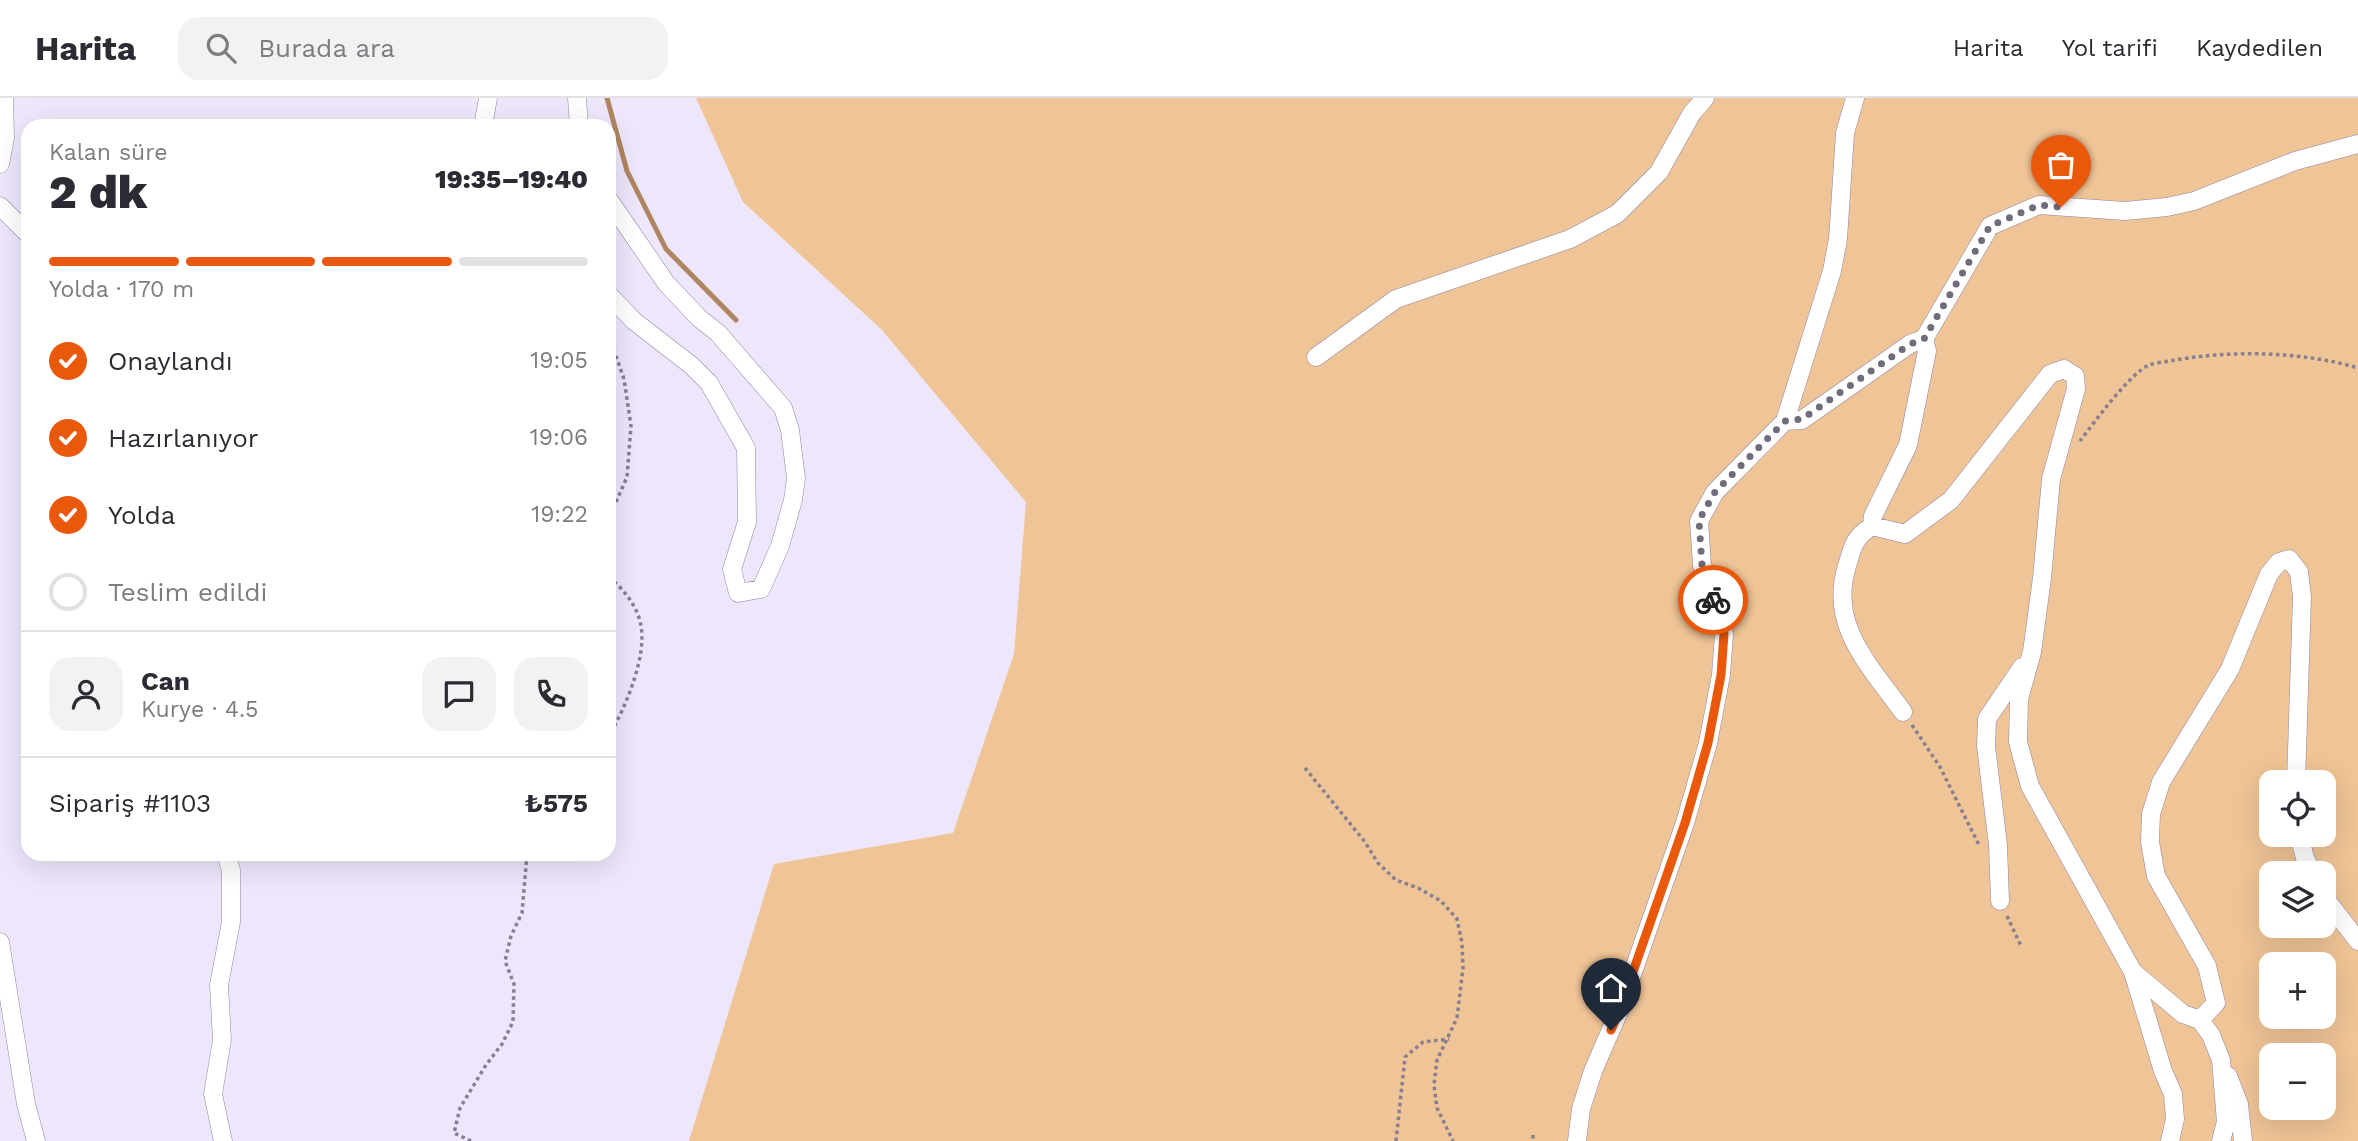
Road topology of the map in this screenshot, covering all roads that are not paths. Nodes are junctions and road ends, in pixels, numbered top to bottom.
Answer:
1 (4, 98) edge
2 (488, 98) edge
3 (577, 98) edge
4 (1704, 98) edge
5 (1855, 98) edge
6 (484, 119) edge
7 (578, 119) edge
8 (2358, 144) edge
9 (0, 164) edge
10 (0, 206) edge
11 (616, 210) edge
12 (21, 227) edge
13 (616, 302) edge
14 (1924, 339) junction
15 (1316, 357) dead end
16 (1785, 421) junction
17 (1872, 526) junction
18 (2032, 652) junction
19 (1903, 712) road end
20 (2296, 770) edge
21 (229, 861) edge
22 (2000, 901) road end
23 (2336, 913) edge
24 (2358, 941) edge
25 (0, 942) edge
26 (2133, 972) junction
27 (2200, 1020) junction
28 (2221, 1060) junction
29 (36, 1141) edge
30 (223, 1141) edge
31 (1577, 1141) edge
32 (2170, 1141) edge
33 (2221, 1141) edge
34 (2243, 1141) edge

1 - 9 street
2 - 6 street
3 - 7 street
4 - 15 street
5 - 16 street
8 - 14 street
10 - 12 street
11 - 13 street
14 - 16 street
14 - 17 street
16 - 31 street
17 - 18 street
17 - 19 street
18 - 22 street
18 - 26 street
20 - 27 street
21 - 30 street
23 - 24 street
25 - 29 street
26 - 27 street
26 - 32 street
27 - 28 street
28 - 33 street
28 - 34 street

